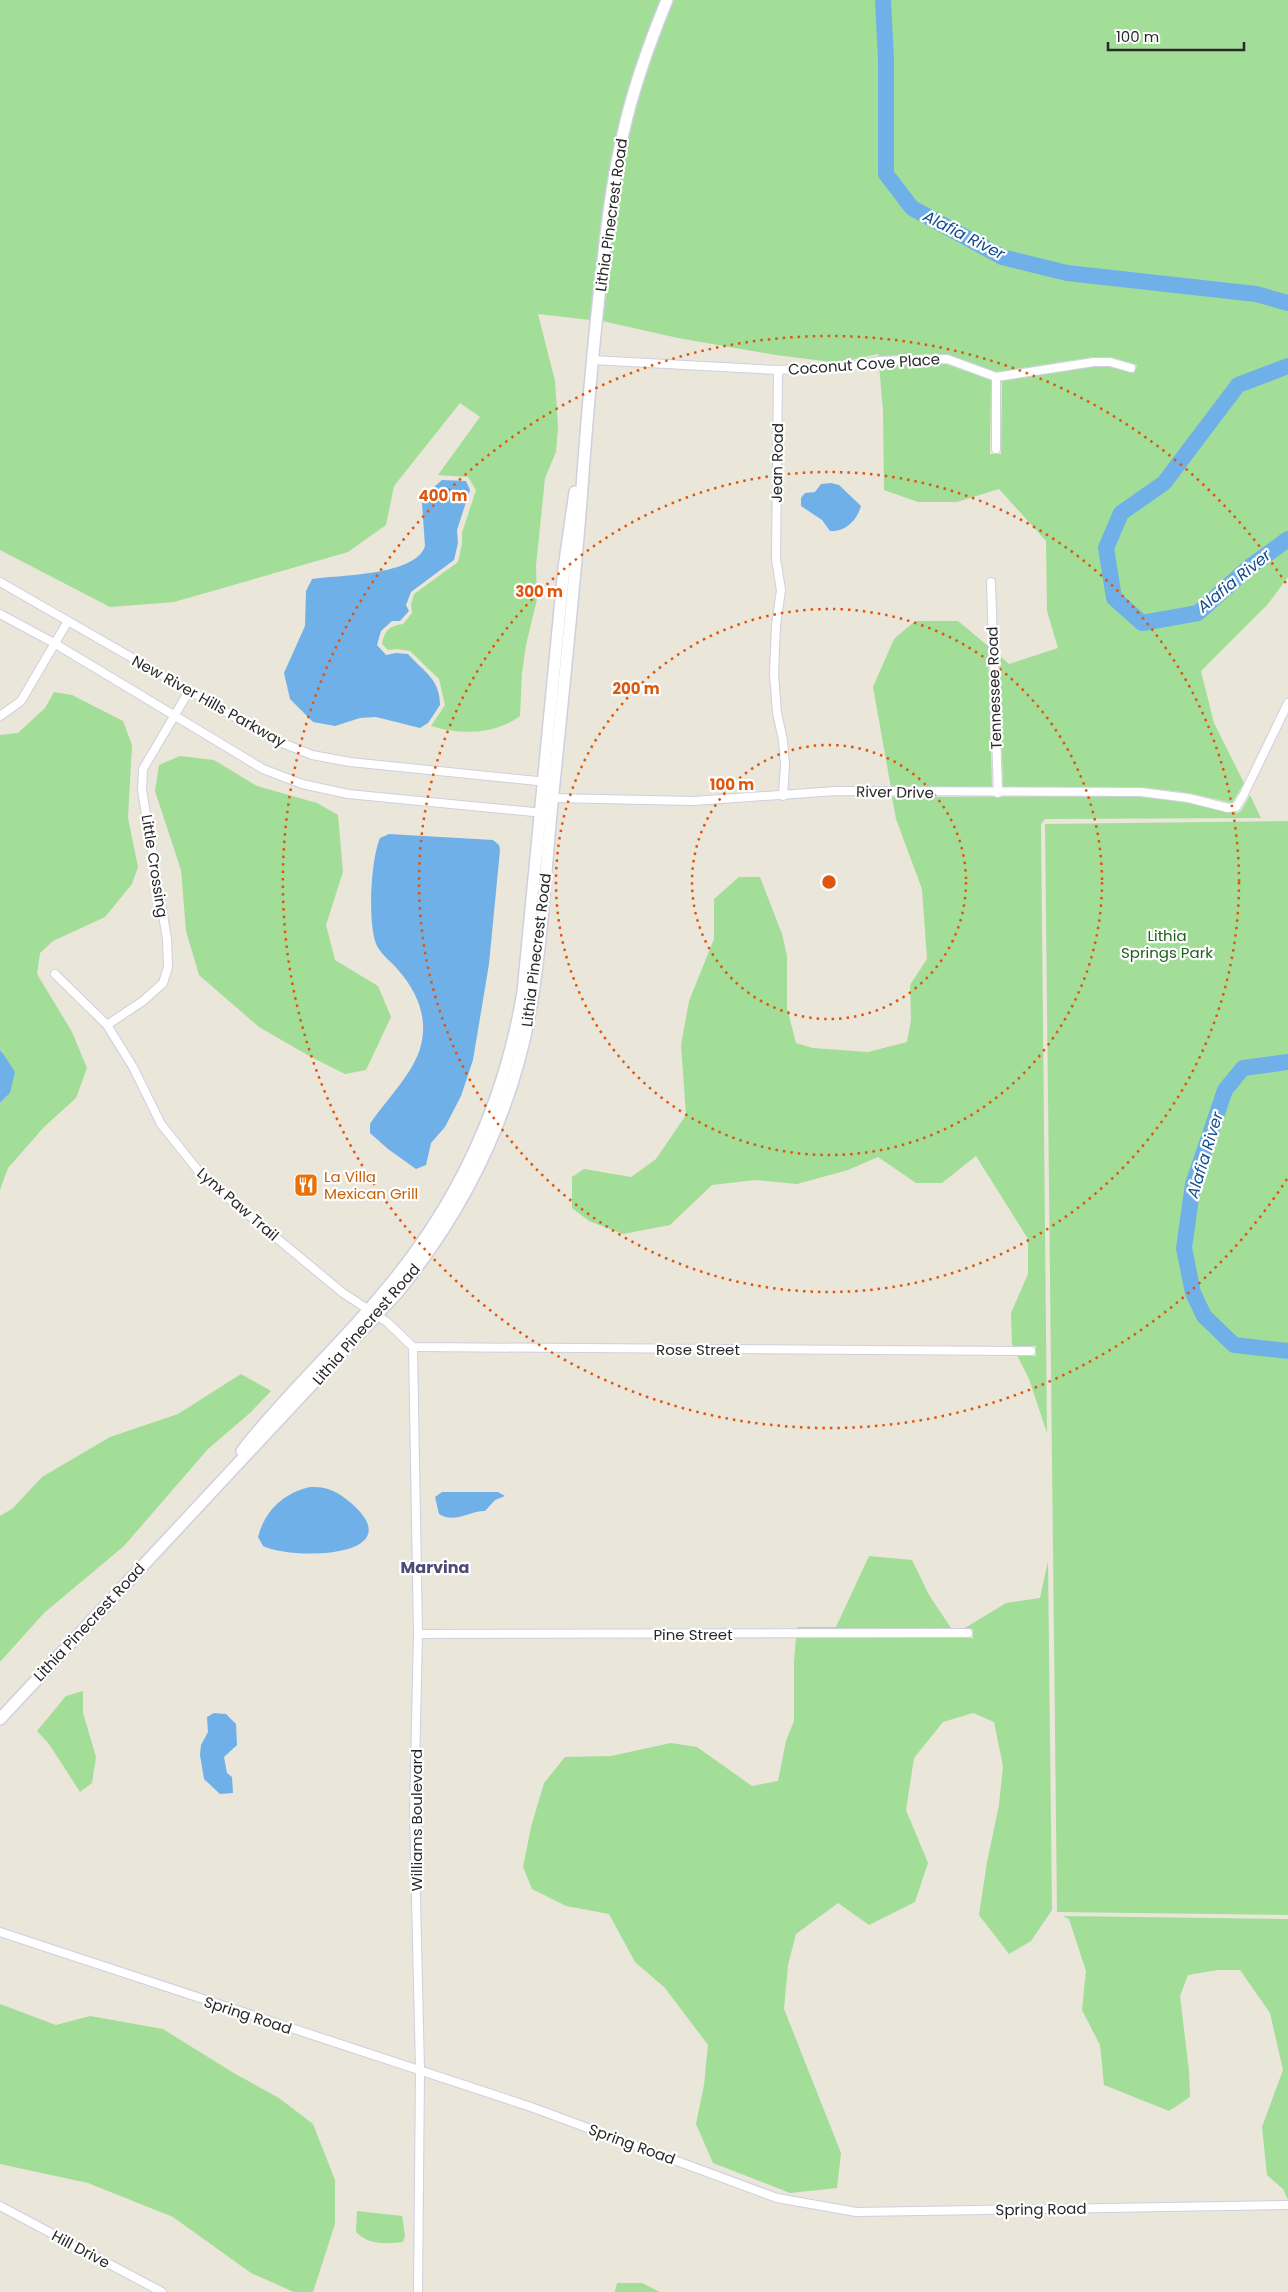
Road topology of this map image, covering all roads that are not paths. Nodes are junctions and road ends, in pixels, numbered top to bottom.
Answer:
1 (667, 0) edge
2 (592, 360) junction
3 (1131, 368) dead end
4 (778, 370) junction
5 (996, 377) junction
6 (996, 449) dead end
7 (0, 582) edge
8 (991, 582) dead end
9 (0, 614) edge
10 (68, 622) junction
11 (54, 643) junction
12 (190, 691) junction
13 (1288, 703) edge
14 (174, 715) junction
15 (0, 716) edge
16 (549, 782) junction
17 (998, 793) junction
18 (783, 796) junction
19 (552, 798) junction
20 (546, 814) junction
21 (55, 974) dead end
22 (107, 1025) junction
23 (373, 1312) junction
24 (414, 1347) junction
25 (1031, 1351) dead end
26 (968, 1633) dead end
27 (418, 1634) junction
28 (0, 1718) edge
29 (0, 1932) edge
30 (420, 2070) junction
31 (1288, 2205) edge
32 (0, 2206) edge
33 (162, 2292) edge
34 (418, 2292) edge

1 - 2 main road, Lithia Pinecrest Road
2 - 4 street, Coconut Cove Place
2 - 16 main road, Lithia Pinecrest Road
3 - 5 street, Coconut Cove Place
4 - 5 street, Coconut Cove Place
4 - 18 street, Jean Road
5 - 6 street
7 - 10 street, New River Hills Parkway
8 - 17 street, Tennessee Road
9 - 11 street, New River Hills Parkway
10 - 11 street
10 - 12 street, New River Hills Parkway
11 - 14 street, New River Hills Parkway
11 - 15 street
12 - 14 street, Little Crossing
12 - 16 street, New River Hills Parkway
13 - 17 street, River Drive
14 - 20 street, New River Hills Parkway
14 - 22 street, Little Crossing
16 - 19 main road, Lithia Pinecrest Road
16 - 20 main road, Lithia Pinecrest Road
17 - 18 street, River Drive
18 - 19 street, River Drive
19 - 20 main road, Lithia Pinecrest Road
20 - 23 main road, Lithia Pinecrest Road
21 - 22 street, Lynx Paw Trail
22 - 23 street, Lynx Paw Trail
23 - 24 street
23 - 28 main road, Lithia Pinecrest Road
24 - 25 street, Rose Street
24 - 27 street, Williams Boulevard
26 - 27 street, Pine Street
27 - 30 street, Williams Boulevard
29 - 30 street, Spring Road
30 - 31 street, Spring Road
30 - 34 street, Williams Boulevard
32 - 33 street, Hill Drive

